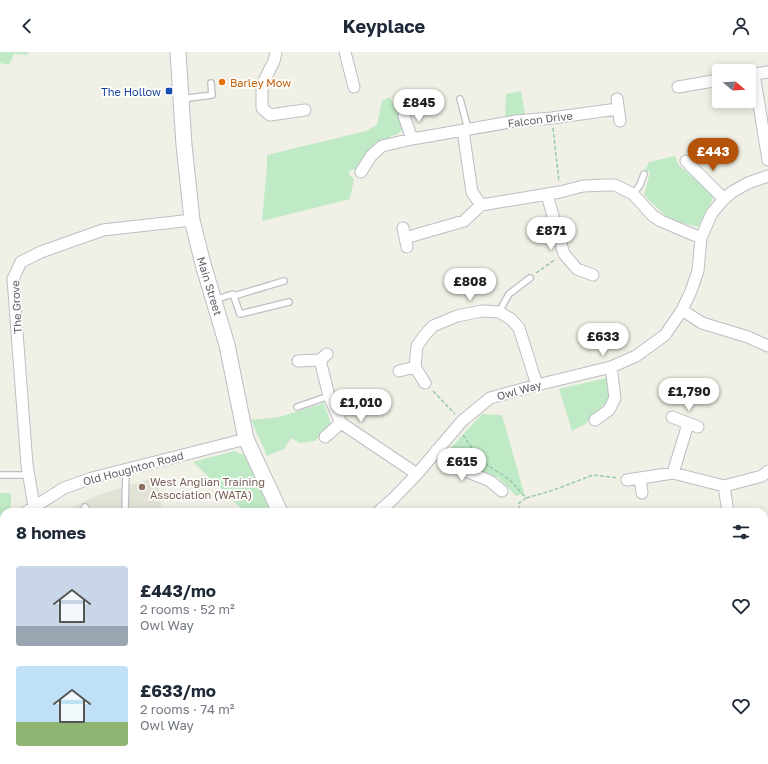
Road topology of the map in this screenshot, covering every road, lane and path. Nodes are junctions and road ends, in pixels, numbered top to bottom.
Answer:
1 (178, 52) edge
2 (276, 52) edge
3 (345, 52) edge
4 (768, 72) edge
5 (756, 74) edge
6 (712, 81) edge
7 (211, 83) dead end
8 (354, 87) dead end
9 (678, 87) dead end
10 (756, 96) edge
11 (181, 99) junction
12 (460, 99) dead end
13 (305, 110) dead end
14 (404, 116) dead end
15 (552, 118) junction
16 (620, 121) dead end
17 (466, 130) junction
18 (412, 139) junction
19 (768, 160) edge
20 (686, 161) dead end
21 (361, 172) dead end
22 (644, 174) dead end
23 (768, 176) edge
24 (560, 192) junction
25 (633, 194) junction
26 (547, 195) junction
27 (724, 199) junction
28 (481, 205) junction
29 (192, 220) junction
30 (405, 238) dead end
31 (702, 238) junction
32 (564, 254) junction
33 (593, 275) dead end
34 (530, 278) joint
35 (284, 281) dead end
36 (234, 296) junction
37 (214, 300) junction
38 (289, 302) dead end
39 (682, 310) junction
40 (499, 312) junction
41 (768, 346) edge
42 (298, 361) dead end
43 (415, 367) junction
44 (610, 367) junction
45 (399, 371) dead end
46 (425, 382) joint
47 (537, 385) junction
48 (330, 396) junction
49 (297, 407) dead end
50 (672, 417) dead end
51 (595, 420) dead end
52 (341, 423) junction
53 (459, 424) junction
54 (324, 437) dead end
55 (246, 439) junction
56 (437, 450) junction
57 (126, 469) junction
58 (768, 471) edge
59 (673, 473) junction
60 (417, 474) junction
61 (0, 475) edge
62 (29, 475) junction
63 (640, 478) junction
64 (627, 480) joint
65 (724, 486) junction
66 (502, 491) dead end
67 (642, 493) dead end
68 (526, 498) junction
69 (30, 508) edge
70 (33, 508) edge
71 (125, 508) edge
72 (278, 508) edge
73 (383, 508) edge
74 (520, 508) edge
75 (727, 508) edge
76 (442, 764) edge
77 (451, 764) edge

1 - 11 main road, Main Street
2 - 13 street
3 - 8 street
4 - 5 street
6 - 9 street
7 - 11 lane
10 - 19 street
11 - 29 main road, Main Street
12 - 17 lane
14 - 18 street
15 - 16 street, Falcon Drive
15 - 17 street, Falcon Drive
15 - 24 path
17 - 18 street, Falcon Drive
17 - 28 street
18 - 21 street, Falcon Drive
20 - 27 street
22 - 25 lane
23 - 27 street, Owl Way
24 - 25 street
24 - 26 street
25 - 31 street
26 - 28 street
26 - 32 street
27 - 31 street, Owl Way
28 - 30 street
29 - 37 main road, Main Street
29 - 62 street, The Grove
31 - 39 street, Owl Way
32 - 33 street
32 - 34 path
34 - 40 lane
35 - 36 lane
36 - 37 lane
36 - 38 lane
37 - 55 main road, Main Street
39 - 41 street
39 - 44 street, Owl Way
40 - 43 street
40 - 47 street
42 - 48 street
43 - 45 street
43 - 46 street
44 - 47 street, Owl Way
44 - 51 street
46 - 53 path
47 - 53 street, Owl Way
48 - 49 lane
48 - 52 street
50 - 59 street
52 - 54 street
52 - 60 street
53 - 56 street, Owl Way
53 - 68 path
55 - 57 street, Old Houghton Road
55 - 72 main road, Main Street
56 - 60 street, Owl Way
56 - 66 street
57 - 70 street, Old Houghton Road
57 - 71 lane
58 - 65 street
59 - 63 street
59 - 65 street
60 - 73 street, Owl Way
61 - 62 lane
62 - 69 street, The Grove
63 - 64 street
63 - 67 street
64 - 68 path
65 - 75 street
68 - 74 path
76 - 77 highway

